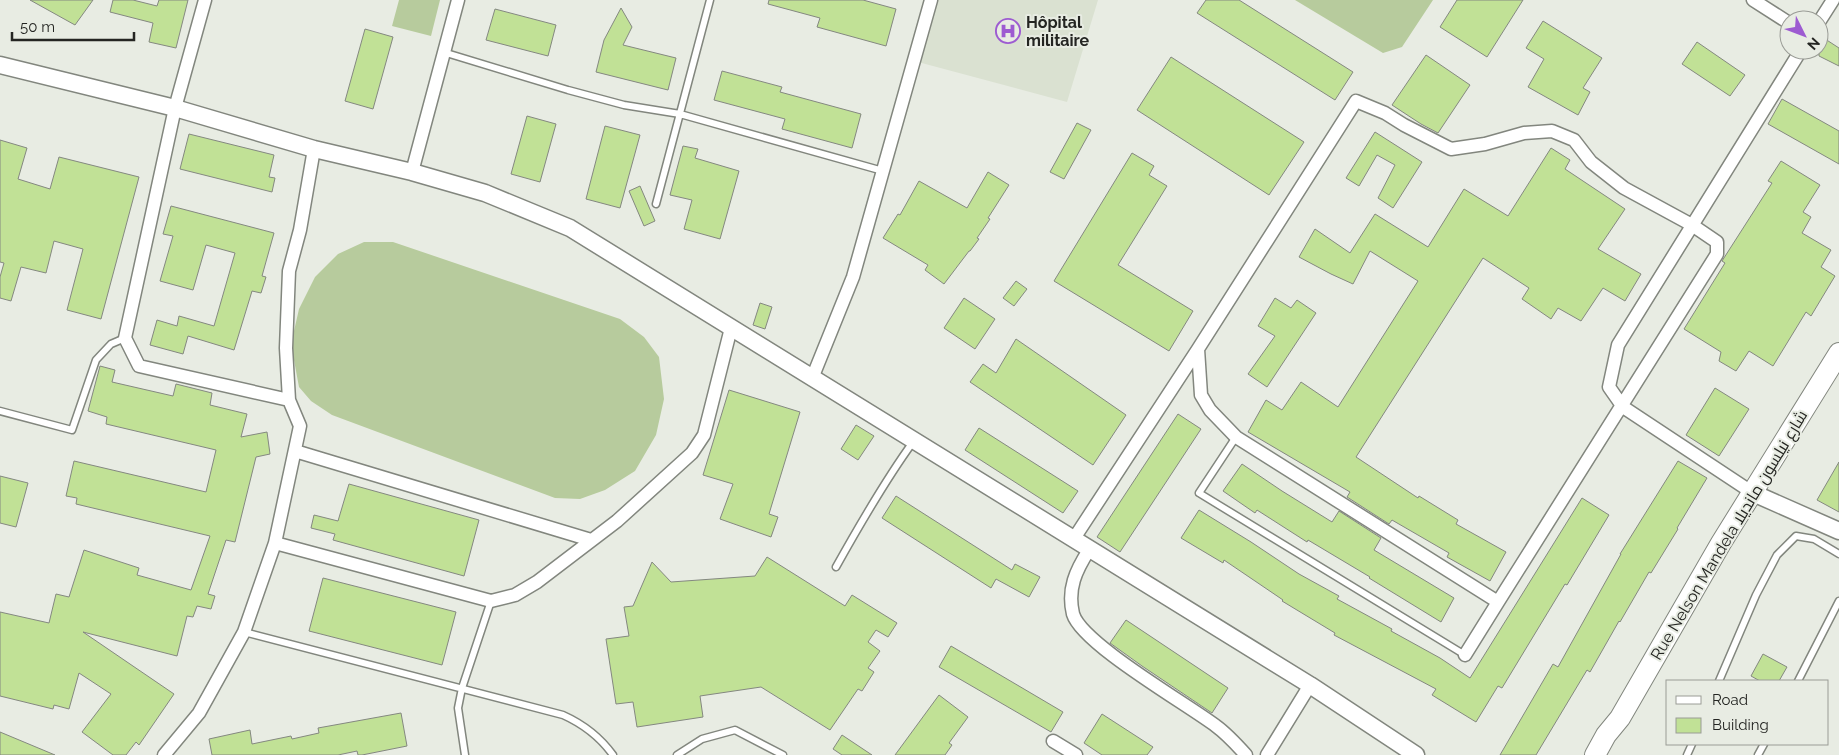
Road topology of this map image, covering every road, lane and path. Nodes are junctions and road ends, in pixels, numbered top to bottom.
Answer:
1 (205, 0) edge
2 (458, 0) edge
3 (710, 0) edge
4 (931, 0) edge
5 (1753, 0) edge
6 (1779, 17) edge
7 (443, 52) junction
8 (1795, 60) edge
9 (0, 65) edge
10 (175, 108) junction
11 (680, 114) junction
12 (314, 149) junction
13 (412, 172) junction
14 (882, 172) junction
15 (656, 204) dead end
16 (1692, 225) junction
17 (731, 328) junction
18 (125, 338) junction
19 (1198, 349) junction
20 (1839, 353) edge
21 (813, 376) junction
22 (289, 400) junction
23 (1622, 407) junction
24 (0, 411) edge
25 (1236, 438) junction
26 (913, 441) junction
27 (295, 450) junction
28 (1753, 493) junction
29 (1839, 531) edge
30 (592, 540) junction
31 (1073, 540) junction
32 (275, 543) junction
33 (1089, 550) junction
34 (1839, 554) edge
35 (836, 567) dead end
36 (491, 601) junction
37 (1839, 601) edge
38 (1498, 602) junction
39 (244, 632) junction
40 (1464, 656) joint
41 (1719, 680) edge
42 (1799, 680) edge
43 (1310, 685) junction
44 (462, 688) junction
45 (1620, 718) junction
46 (1053, 741) dead end
47 (164, 755) edge
48 (464, 755) edge
49 (613, 755) edge
50 (677, 755) edge
51 (783, 755) edge
52 (1076, 755) edge
53 (1246, 755) edge
54 (1267, 755) edge
55 (1416, 755) edge
56 (1595, 755) edge
57 (1608, 755) edge

1 - 10 street
2 - 7 street
3 - 11 lane
4 - 14 street
5 - 6 street
7 - 11 lane
7 - 13 street
8 - 16 street
9 - 10 street
10 - 12 street
10 - 18 street
11 - 14 lane
11 - 15 lane
12 - 13 street
12 - 22 street
13 - 17 street
14 - 21 street
16 - 19 street
16 - 23 street
16 - 23 street
17 - 21 street
17 - 30 street
18 - 22 street
18 - 24 lane
19 - 25 street
19 - 31 street
20 - 28 main road, Rue Nelson Mandela شارع نيلسون مانديلا
21 - 26 street
22 - 27 street
23 - 28 street
23 - 38 street
25 - 38 street
25 - 40 lane
26 - 31 street
26 - 35 lane
27 - 30 street
27 - 32 street
28 - 29 street
28 - 45 main road, Rue Nelson Mandela شارع نيلسون مانديلا
30 - 36 street
31 - 33 street
32 - 36 street
32 - 39 street
33 - 43 street
33 - 53 street
34 - 41 lane
36 - 44 lane
37 - 42 lane
38 - 40 street
39 - 44 lane
39 - 47 street
43 - 54 street
43 - 55 street
44 - 48 lane
44 - 49 lane
45 - 56 main road, Rue Nelson Mandela شارع نيلسون مانديلا
45 - 57 main road, Rue Nelson Mandela شارع نيلسون مانديلا
46 - 52 street
50 - 51 lane

